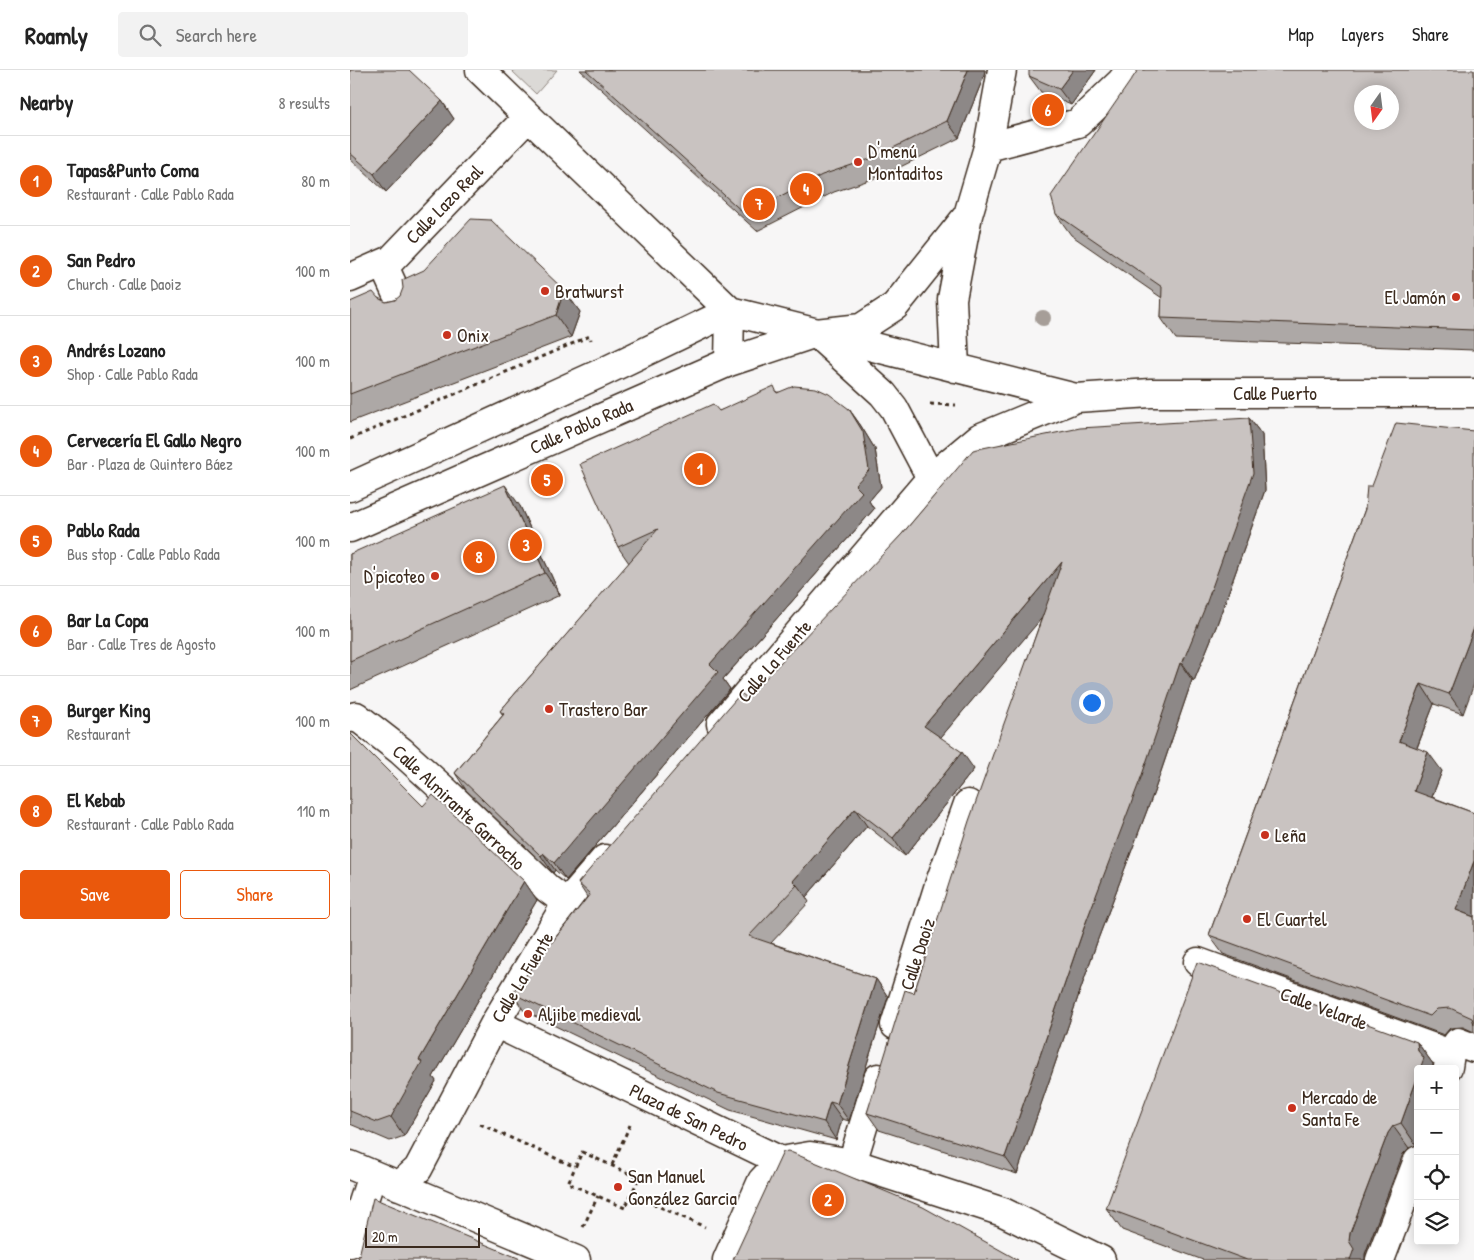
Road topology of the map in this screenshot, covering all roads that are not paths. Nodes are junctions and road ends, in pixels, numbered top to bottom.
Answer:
1 (480, 70) edge
2 (1002, 70) edge
3 (1130, 70) edge
4 (528, 117) junction
5 (988, 147) junction
6 (968, 215) junction
7 (383, 264) junction
8 (350, 278) edge
9 (403, 308) edge
10 (730, 311) junction
11 (816, 333) junction
12 (728, 362) junction
13 (955, 368) junction
14 (1474, 393) edge
15 (1076, 398) junction
16 (931, 478) junction
17 (350, 487) edge
18 (350, 528) edge
19 (350, 718) edge
20 (707, 739) edge
21 (968, 804) dead end
22 (618, 844) edge
23 (567, 903) junction
24 (1198, 962) edge
25 (494, 1023) junction
26 (1457, 1057) edge
27 (781, 1162) junction
28 (852, 1163) junction
29 (361, 1170) edge
30 (1414, 1171) edge
31 (399, 1186) junction
32 (350, 1243) edge
33 (731, 1251) edge
34 (576, 1260) edge
35 (1101, 1260) edge
36 (1380, 1260) edge

1 - 4 street
2 - 5 street
3 - 5 street
4 - 7 street, Calle Lazo Real
4 - 10 street
5 - 6 street
6 - 11 street
6 - 13 street
7 - 8 street, Calle Lazo Real
7 - 9 street
10 - 11 street
10 - 12 street
10 - 17 street, Calle Pablo Rada
11 - 12 street, Calle Pablo Rada
11 - 13 street
11 - 16 street
12 - 18 street, Calle Pablo Rada
13 - 15 street
14 - 15 street, Calle Puerto
15 - 16 street, Calle La Fuente
16 - 20 street, Calle La Fuente
19 - 23 street, Calle Almirante Garrocho
21 - 28 street, Calle Daoiz
22 - 23 street, Calle La Fuente
23 - 25 street, Calle La Fuente
24 - 26 street, Calle Velarde
25 - 27 street, Plaza de San Pedro
25 - 31 street, Calle La Fuente
27 - 28 street
27 - 33 street
28 - 35 street
29 - 31 street
29 - 32 street
30 - 36 street
31 - 34 street

